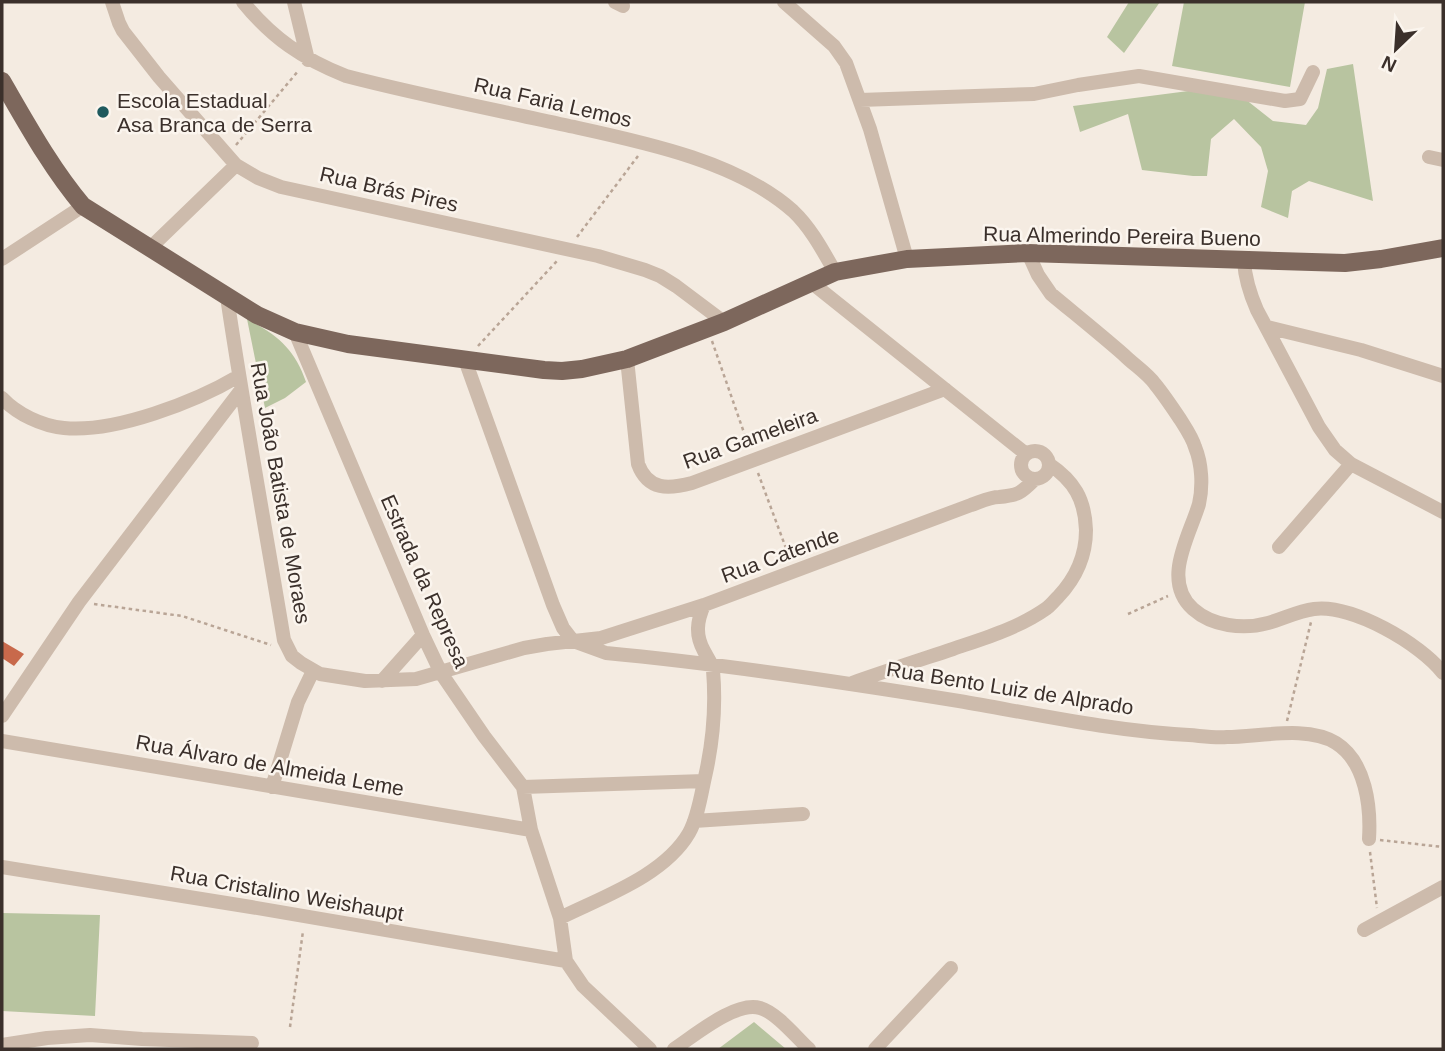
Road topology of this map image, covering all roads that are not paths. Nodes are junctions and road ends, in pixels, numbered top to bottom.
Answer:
1 (112, 2) edge
2 (243, 2) edge
3 (293, 2) edge
4 (784, 2) edge
5 (308, 60) junction
6 (1313, 72) dead end
7 (2, 81) edge
8 (860, 100) junction
9 (232, 160) junction
10 (83, 206) junction
11 (150, 248) junction
12 (1443, 248) edge
13 (1028, 253) junction
14 (2, 259) edge
15 (907, 259) junction
16 (1244, 261) junction
17 (835, 272) junction
18 (812, 283) junction
19 (227, 297) junction
20 (724, 322) junction
21 (1267, 327) junction
22 (295, 332) junction
23 (627, 359) junction
24 (465, 360) junction
25 (1443, 376) edge
26 (240, 383) junction
27 (945, 389) junction
28 (5, 407) edge
29 (1023, 459) junction
30 (1049, 464) junction
31 (1351, 464) junction
32 (1034, 480) junction
33 (999, 496) junction
34 (1443, 512) edge
35 (1279, 547) dead end
36 (704, 605) junction
37 (423, 635) junction
38 (573, 641) junction
39 (712, 666) junction
40 (313, 671) junction
41 (441, 673) junction
42 (1443, 673) edge
43 (382, 681) junction
44 (850, 683) junction
45 (2, 716) edge
46 (2, 741) edge
47 (704, 781) junction
48 (272, 787) junction
49 (523, 787) junction
50 (803, 814) dead end
51 (694, 821) junction
52 (531, 830) junction
53 (1369, 839) road end
54 (2, 867) edge
55 (1443, 887) edge
56 (560, 918) junction
57 (1364, 930) dead end
58 (566, 961) junction
59 (951, 968) dead end
60 (252, 1043) dead end
61 (2, 1045) edge
62 (650, 1049) edge
63 (674, 1049) edge
64 (809, 1049) edge
65 (875, 1049) edge

1 - 9 street, Rua Brás Pires
2 - 5 street, Rua Faria Lemos
3 - 5 street
4 - 8 street
5 - 17 street, Rua Faria Lemos
6 - 8 street
7 - 10 main road, Rua Almerindo Pereira Bueno
8 - 15 street
9 - 11 street
9 - 20 street, Rua Brás Pires
10 - 11 main road, Rua Almerindo Pereira Bueno
10 - 14 street
11 - 19 main road, Rua Almerindo Pereira Bueno
12 - 16 main road, Rua Almerindo Pereira Bueno
13 - 15 main road, Rua Almerindo Pereira Bueno
13 - 16 main road, Rua Almerindo Pereira Bueno
13 - 42 street
15 - 17 main road, Rua Almerindo Pereira Bueno
16 - 21 street
17 - 18 main road, Rua Almerindo Pereira Bueno
18 - 20 main road, Rua Almerindo Pereira Bueno
18 - 27 street
19 - 22 main road, Rua Almerindo Pereira Bueno
19 - 26 street, Rua João Batista de Moraes
20 - 23 main road, Rua Almerindo Pereira Bueno
21 - 25 street
21 - 31 street
22 - 24 main road, Rua Almerindo Pereira Bueno
22 - 37 street, Estrada da Represa
23 - 24 main road, Rua Almerindo Pereira Bueno
23 - 27 street, Rua Gameleira
24 - 38 street
26 - 28 street
26 - 40 street, Rua João Batista de Moraes
26 - 45 street
27 - 29 street
29 - 30 street
29 - 32 street
29 - 33 street
30 - 32 street
30 - 44 street
31 - 34 street
31 - 35 street
32 - 33 street, Rua Catende
33 - 36 street, Rua Catende
36 - 38 street, Rua Catende
36 - 39 street
37 - 41 street, Estrada da Represa
37 - 43 street
38 - 39 street, Rua Bento Luiz de Alprado
38 - 41 street, Rua João Batista de Moraes
39 - 44 street, Rua Bento Luiz de Alprado
39 - 47 street
40 - 43 street, Rua João Batista de Moraes
40 - 48 street
41 - 43 street, Rua João Batista de Moraes
41 - 49 street, Estrada da Represa
44 - 53 street, Rua Bento Luiz de Alprado
46 - 48 street, Rua Álvaro de Almeida Leme
47 - 49 street
47 - 51 street
48 - 52 street, Rua Álvaro de Almeida Leme
49 - 52 street, Estrada da Represa
50 - 51 street
51 - 56 street
52 - 56 street, Estrada da Represa
54 - 58 street, Rua Cristalino Weishaupt
55 - 57 street
56 - 58 street, Estrada da Represa
58 - 62 street, Estrada da Represa
59 - 65 street
60 - 61 street
63 - 64 street

